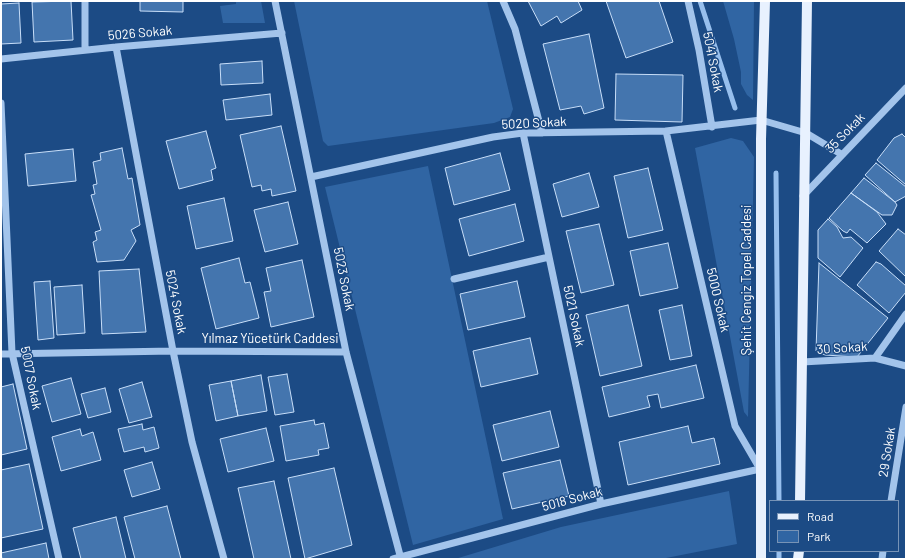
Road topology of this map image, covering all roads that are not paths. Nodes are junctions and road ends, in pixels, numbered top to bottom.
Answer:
1 (85, 1) edge
2 (275, 1) edge
3 (504, 1) edge
4 (688, 1) edge
5 (765, 1) edge
6 (807, 1) edge
7 (282, 34) junction
8 (116, 47) junction
9 (85, 50) junction
10 (1, 59) edge
11 (906, 88) edge
12 (1, 103) edge
13 (761, 120) junction
14 (712, 127) junction
15 (666, 131) junction
16 (523, 133) junction
17 (542, 133) junction
18 (806, 133) junction
19 (841, 154) junction
20 (311, 177) junction
21 (803, 196) junction
22 (549, 257) junction
23 (454, 279) dead end
24 (906, 314) edge
25 (173, 351) junction
26 (346, 352) junction
27 (12, 353) junction
28 (1, 354) edge
29 (875, 358) junction
30 (802, 362) junction
31 (906, 366) edge
32 (906, 407) edge
33 (760, 469) junction
34 (800, 500) edge
35 (891, 500) edge
36 (601, 504) junction
37 (401, 558) edge
38 (59, 559) edge
39 (224, 559) edge
40 (392, 559) edge
41 (760, 559) edge

1 - 9 street
2 - 7 street, 5023 Sokak
3 - 17 street
4 - 14 street, 5041 Sokak
5 - 13 main road, Şehit Cengiz Topel Caddesi
6 - 18 main road
7 - 8 street, 5026 Sokak
7 - 20 street, 5023 Sokak
8 - 9 street, 5026 Sokak
8 - 25 street, 5024 Sokak
9 - 10 street, 5026 Sokak
11 - 19 street, 35 Sokak
12 - 27 street, 5007 Sokak
13 - 14 street, 5020 Sokak
13 - 18 street
13 - 33 main road, Şehit Cengiz Topel Caddesi
14 - 15 street, 5020 Sokak
15 - 17 street, 5020 Sokak
15 - 33 street, 5000 Sokak
16 - 17 street, 5020 Sokak
16 - 20 street, 5020 Sokak
16 - 22 street, 5021 Sokak
18 - 19 street
18 - 21 main road
19 - 21 street, 35 Sokak
20 - 26 street, 5023 Sokak
21 - 30 main road
22 - 23 street
22 - 36 street, 5021 Sokak
24 - 29 street
25 - 26 street, Yılmaz Yücetürk Caddesi
25 - 27 street, Yılmaz Yücetürk Caddesi
25 - 39 street, 5024 Sokak
26 - 37 street, 5023 Sokak
27 - 28 street, Yılmaz Yücetürk Caddesi
27 - 38 street, 5007 Sokak
29 - 30 street, 30 Sokak
29 - 31 street, 30 Sokak
30 - 34 main road
32 - 35 street, 29 Sokak
33 - 36 street, 5018 Sokak
33 - 41 main road, Şehit Cengiz Topel Caddesi
36 - 37 street, 5018 Sokak
37 - 40 street, 5018 Sokak

